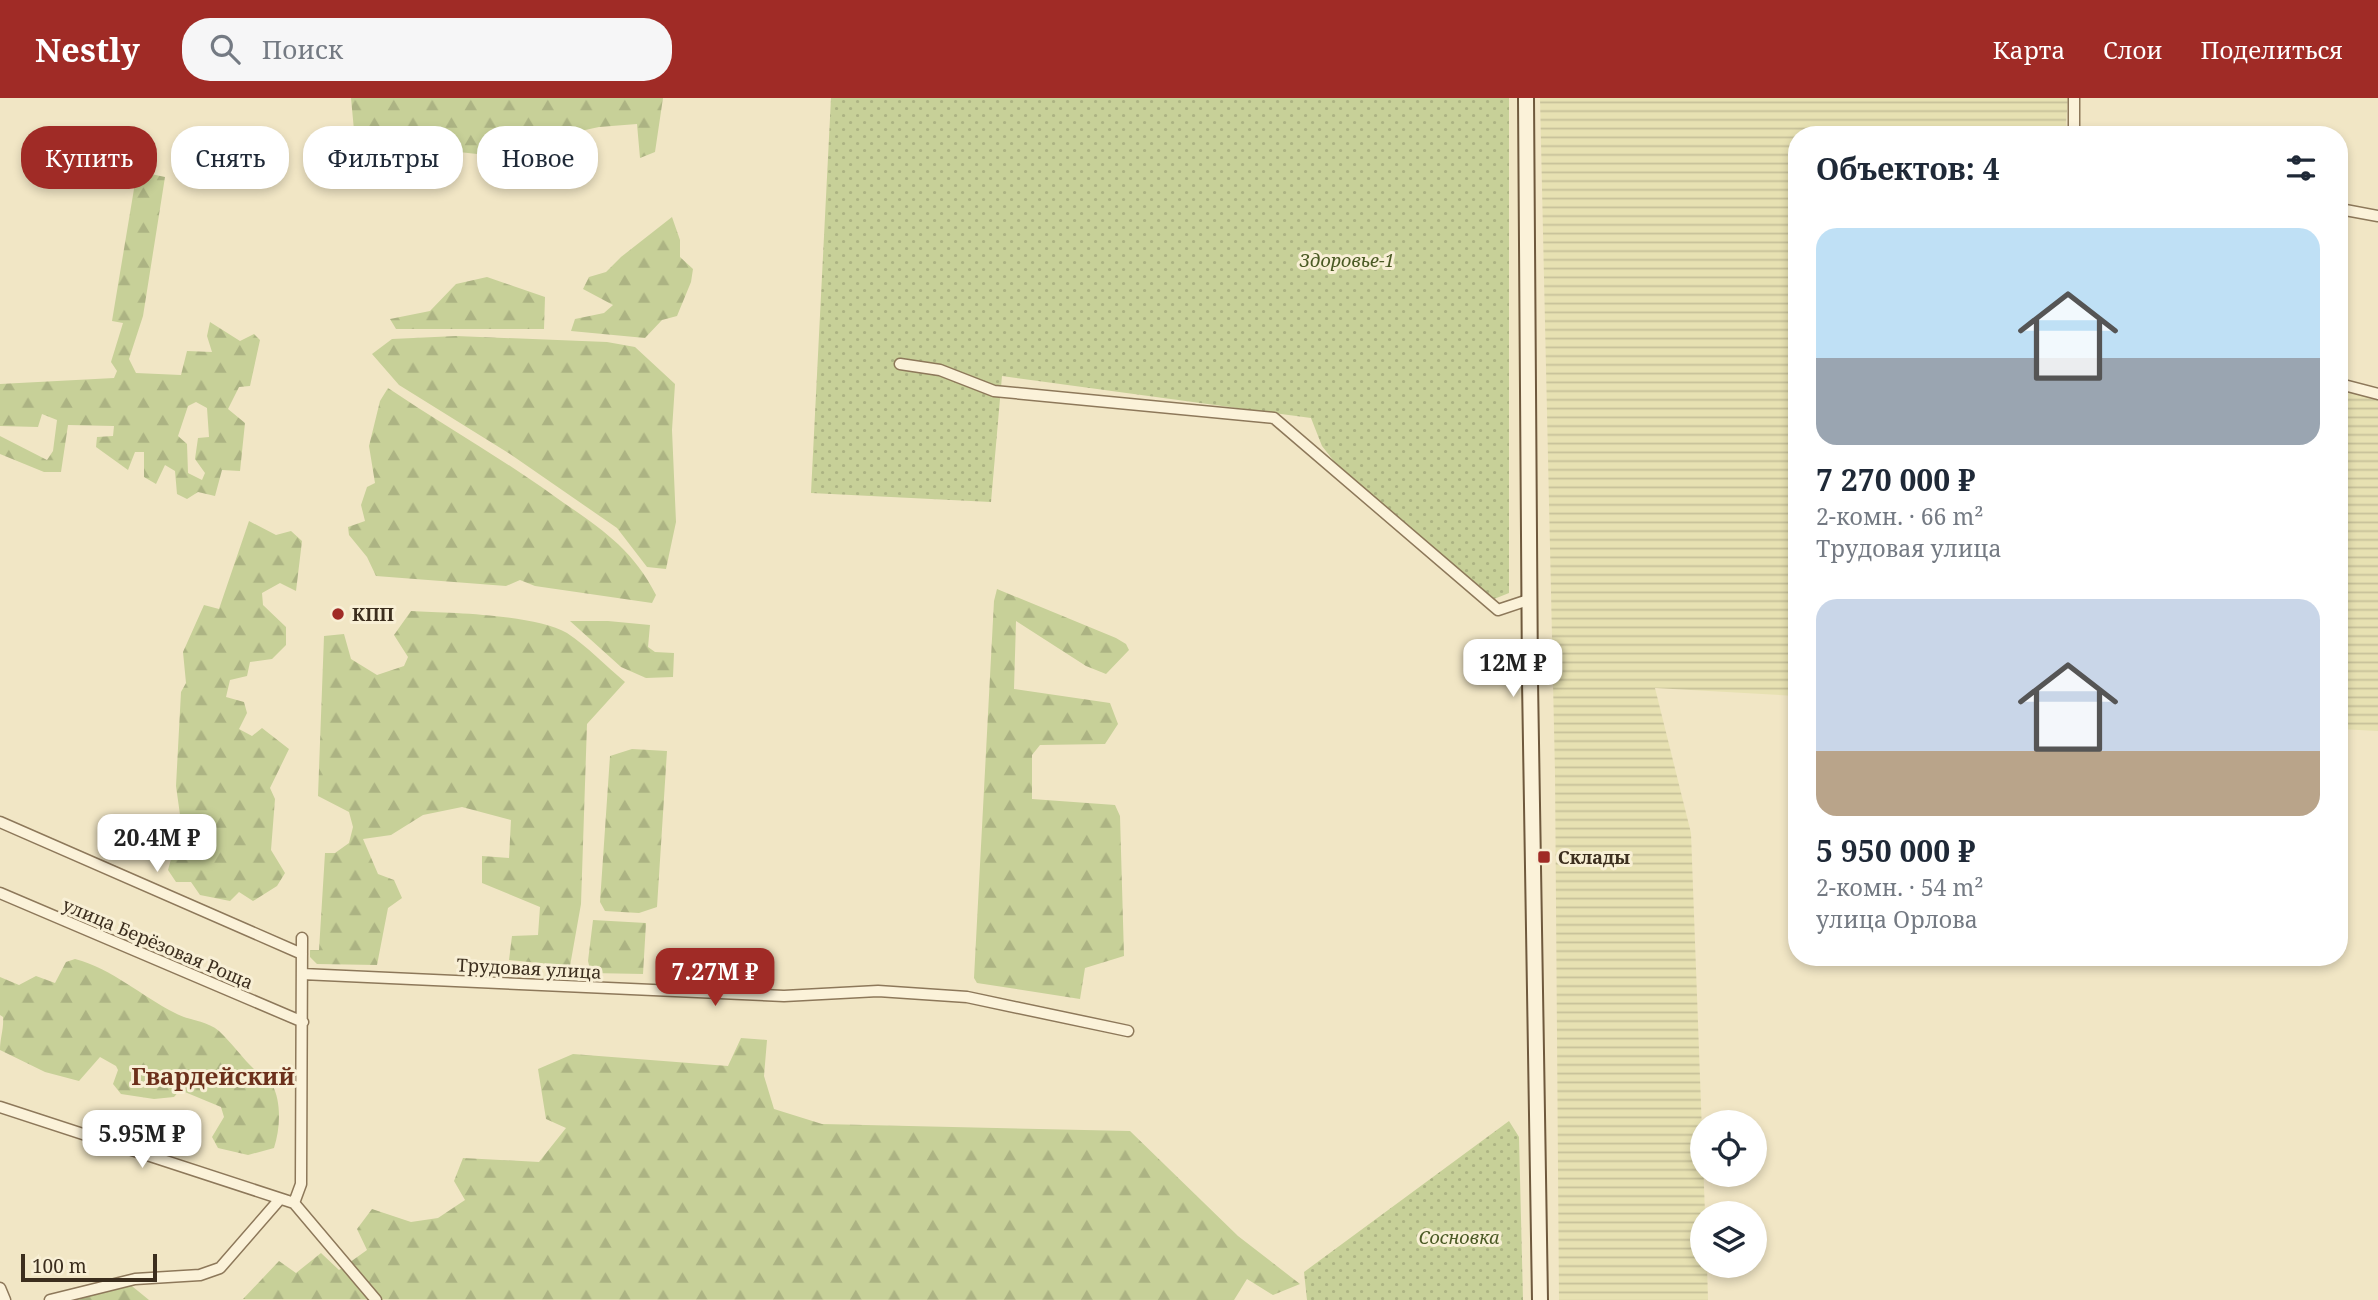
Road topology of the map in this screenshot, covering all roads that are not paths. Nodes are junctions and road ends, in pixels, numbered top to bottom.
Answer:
1 (1526, 98) edge
2 (2074, 98) edge
3 (2074, 126) edge
4 (2348, 210) edge
5 (2378, 216) edge
6 (900, 364) dead end
7 (2348, 386) edge
8 (2378, 394) edge
9 (1531, 599) junction
10 (0, 822) edge
11 (0, 893) edge
12 (303, 938) dead end
13 (302, 954) junction
14 (302, 974) junction
15 (303, 1022) junction
16 (1128, 1031) dead end
17 (0, 1107) edge
18 (280, 1199) junction
19 (294, 1203) junction
20 (0, 1288) edge
21 (5, 1300) edge
22 (50, 1300) edge
23 (376, 1300) edge
24 (1540, 1300) edge

1 - 9 main road
2 - 3 street
4 - 5 street
6 - 9 street
7 - 8 street
9 - 24 main road
10 - 13 street
11 - 15 street, улица Берёзовая Роща
12 - 13 street
13 - 14 street
14 - 15 street
14 - 16 street, Трудовая улица
15 - 19 street
17 - 18 street
18 - 19 street
18 - 22 street
19 - 23 street
20 - 21 street

